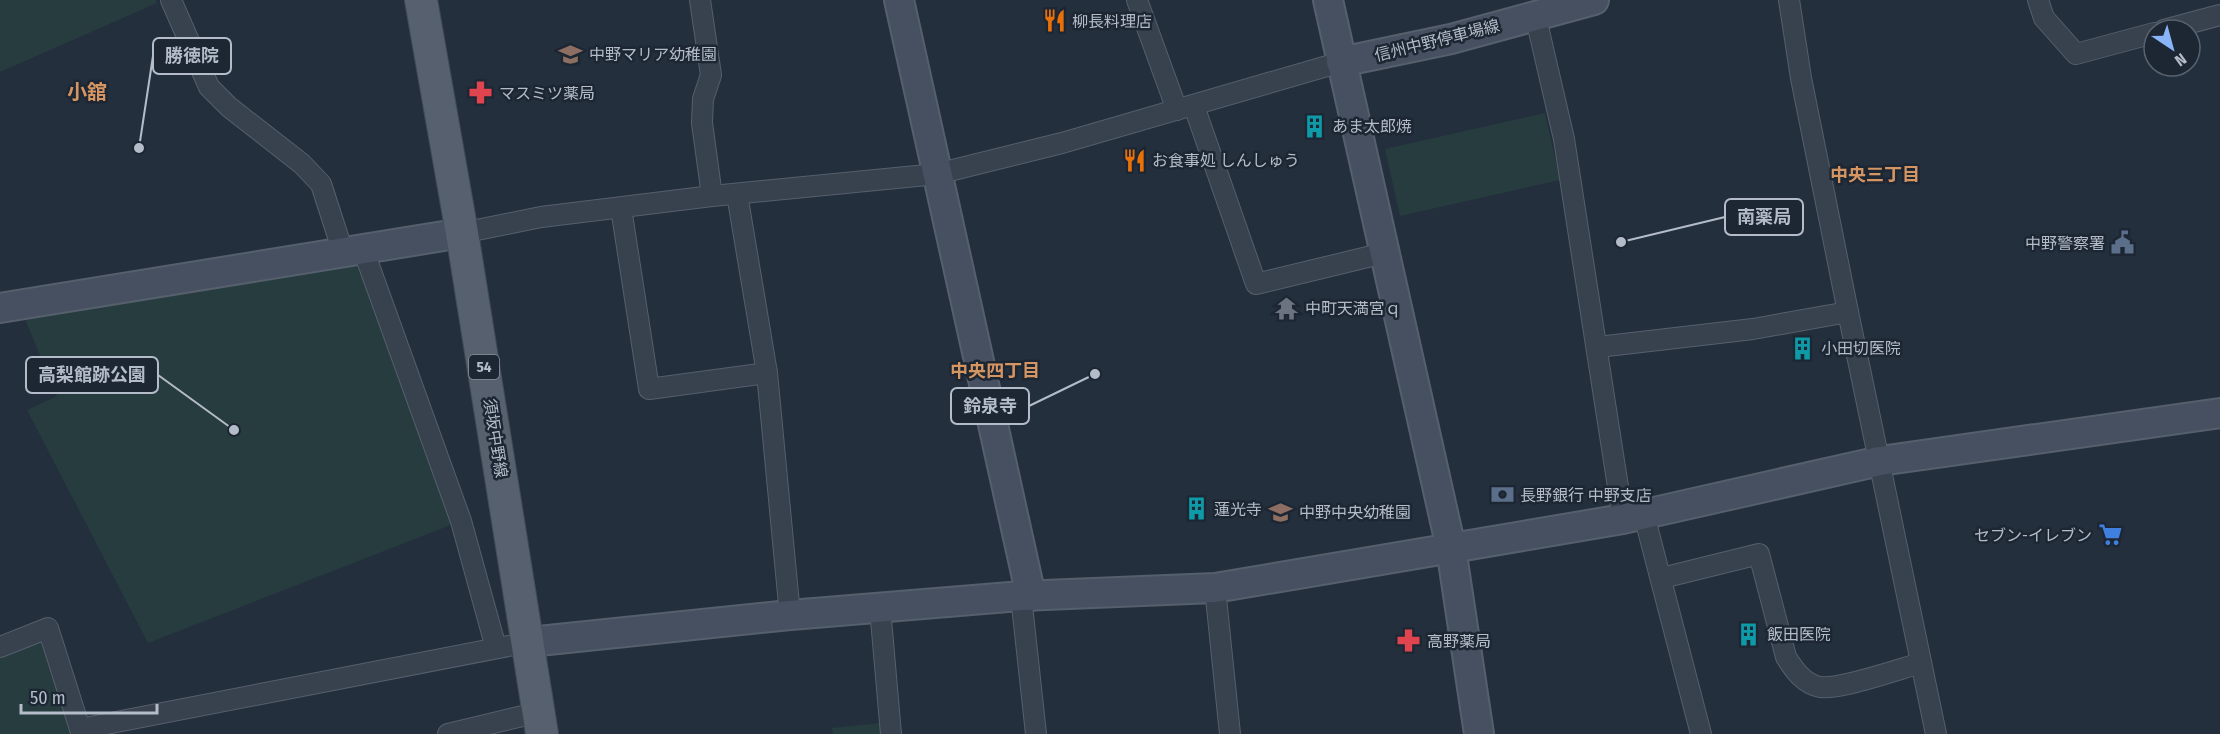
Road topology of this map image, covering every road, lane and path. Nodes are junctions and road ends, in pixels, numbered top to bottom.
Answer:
1 (171, 0) edge
2 (421, 0) edge
3 (700, 0) edge
4 (899, 0) edge
5 (1137, 0) edge
6 (1328, 0) edge
7 (1594, 0) edge
8 (1789, 0) edge
9 (2038, 0) edge
10 (1533, 7) edge
11 (2220, 15) edge
12 (2202, 20) edge
13 (2142, 36) edge
14 (1341, 62) junction
15 (1185, 108) junction
16 (937, 174) junction
17 (737, 194) junction
18 (712, 196) junction
19 (621, 208) junction
20 (462, 232) junction
21 (353, 250) junction
22 (1384, 253) junction
23 (0, 308) edge
24 (1848, 312) junction
25 (1598, 347) junction
26 (767, 373) junction
27 (2220, 413) edge
28 (1880, 462) junction
29 (1633, 517) junction
30 (1451, 548) junction
31 (1662, 578) junction
32 (1215, 588) junction
33 (1026, 596) junction
34 (880, 608) junction
35 (790, 615) junction
36 (529, 642) junction
37 (0, 647) edge
38 (496, 648) junction
39 (1921, 663) junction
40 (541, 723) edge
41 (81, 731) edge
42 (448, 734) edge
43 (891, 734) edge
44 (1036, 734) edge
45 (1230, 734) edge
46 (1479, 734) edge
47 (1701, 734) edge
48 (1936, 734) edge

1 - 21 street
2 - 20 main road, 須坂中野線 / 54
3 - 18 street
4 - 16 street
5 - 15 street
6 - 14 street
7 - 10 street, 信州中野停車場線
8 - 24 street
9 - 13 street
10 - 14 street, 信州中野停車場線
10 - 25 street
11 - 12 street
14 - 15 street
14 - 22 street
15 - 16 street
15 - 22 street
16 - 17 street
16 - 33 street
17 - 18 street
17 - 26 street
18 - 19 street
19 - 20 street
19 - 26 street
20 - 21 street
20 - 36 main road, 須坂中野線 / 54
21 - 23 street
21 - 38 street
22 - 30 street
24 - 25 street
24 - 28 street
25 - 29 street
26 - 35 street
27 - 28 street
28 - 29 street
28 - 39 street
29 - 30 street
29 - 31 street
30 - 32 street
30 - 46 street
31 - 39 street
31 - 47 street
32 - 33 street
32 - 45 street
33 - 34 street
33 - 44 street
34 - 35 street
34 - 43 street
35 - 36 street
36 - 38 street
36 - 40 main road, 須坂中野線 / 54
37 - 41 street
38 - 41 street
39 - 48 street
40 - 42 street

